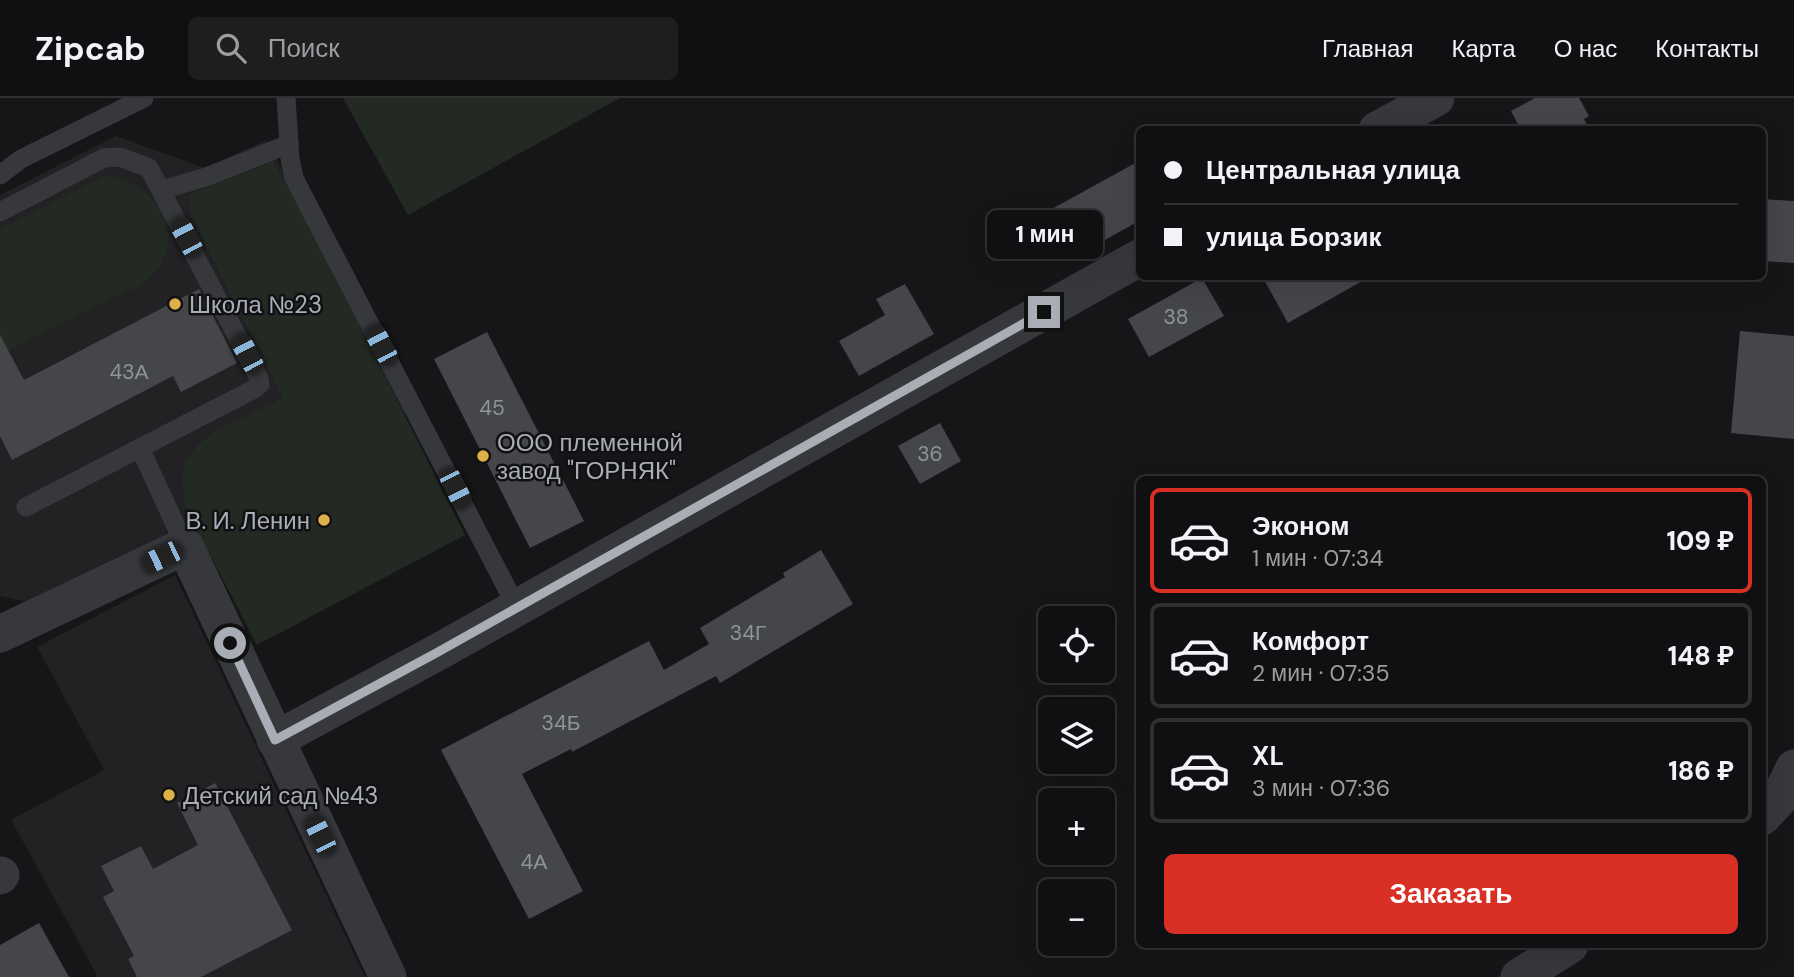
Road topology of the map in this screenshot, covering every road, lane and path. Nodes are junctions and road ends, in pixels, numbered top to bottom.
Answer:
1 (144, 98) edge
2 (286, 98) edge
3 (1436, 98) edge
4 (1384, 126) edge
5 (289, 145) junction
6 (0, 175) edge
7 (162, 190) junction
8 (0, 212) edge
9 (1136, 260) edge
10 (140, 448) junction
11 (26, 507) dead end
12 (185, 546) junction
13 (517, 608) junction
14 (0, 634) edge
15 (275, 740) junction
16 (1794, 768) edge
17 (1766, 813) edge
18 (1556, 960) edge
19 (388, 977) edge
20 (1518, 977) edge

1 - 6 lane
2 - 5 lane
3 - 4 street
5 - 7 lane
5 - 13 lane
7 - 8 lane
7 - 10 lane
9 - 13 street
10 - 11 lane
10 - 12 lane
12 - 14 street
12 - 15 street
13 - 15 street
15 - 19 street
16 - 17 street
18 - 20 street

